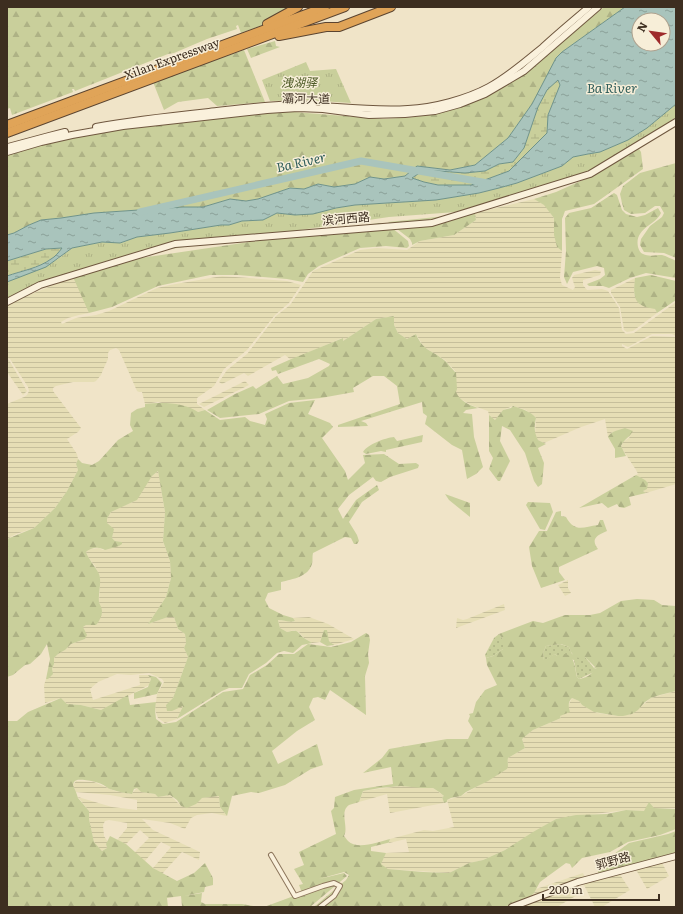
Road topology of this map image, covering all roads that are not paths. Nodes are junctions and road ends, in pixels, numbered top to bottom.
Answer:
1 (298, 7) edge
2 (324, 7) edge
3 (345, 7) edge
4 (391, 7) edge
5 (589, 7) edge
6 (598, 7) edge
7 (228, 47) junction
8 (676, 122) edge
9 (7, 125) edge
10 (7, 133) edge
11 (7, 148) edge
12 (7, 152) edge
13 (7, 302) edge
14 (272, 856) dead end
15 (676, 856) edge
16 (320, 907) edge
17 (512, 907) edge

1 - 7 highway
2 - 7 highway, Xilan Expressway
3 - 7 highway, Xilan Expressway
4 - 7 highway
5 - 11 street, 灞河大道
6 - 12 street, 灞河大道
7 - 9 highway, Xilan Expressway
7 - 10 highway, Xilan Expressway
8 - 13 street, 滨河西路
14 - 16 street
15 - 17 street, 郭野路

